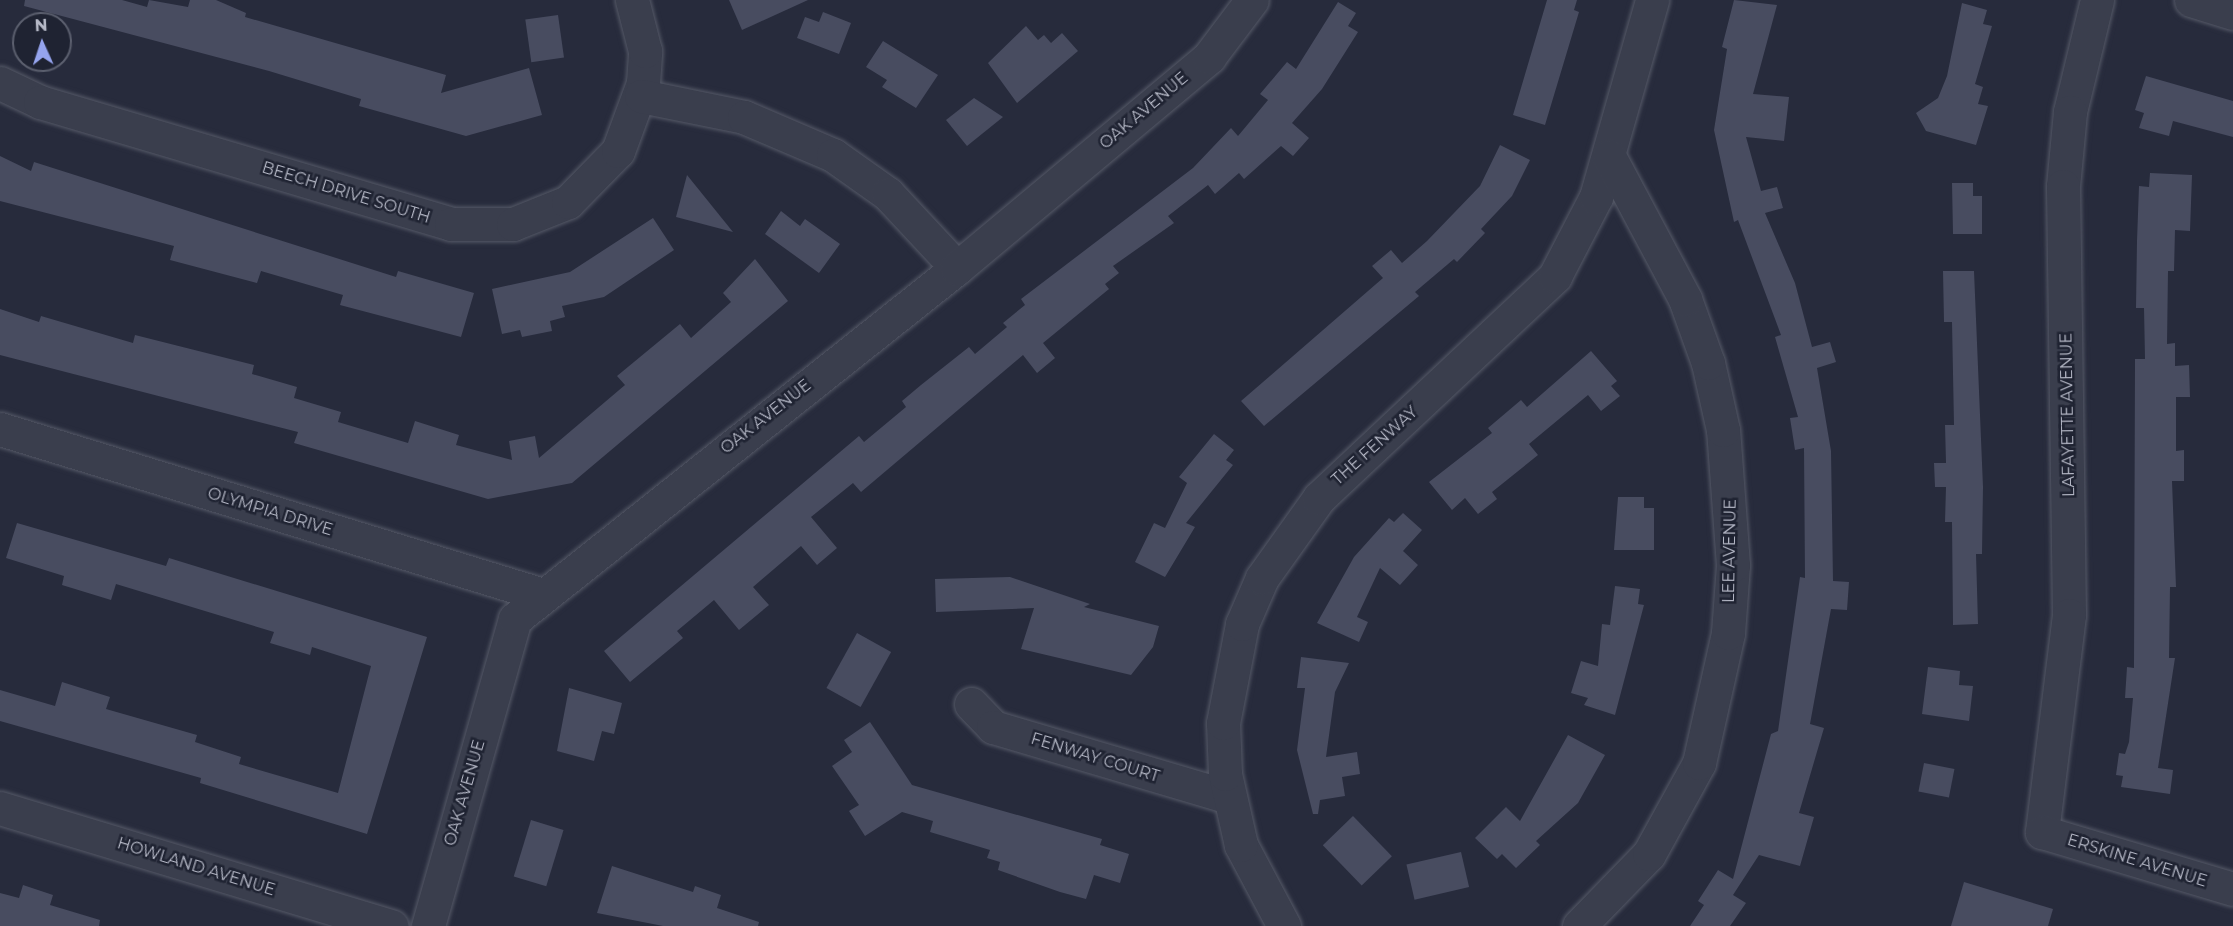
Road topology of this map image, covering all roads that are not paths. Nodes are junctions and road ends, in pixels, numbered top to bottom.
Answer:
1 (632, 0) edge
2 (1252, 0) edge
3 (1652, 0) edge
4 (2097, 0) edge
5 (2191, 0) edge
6 (2233, 13) edge
7 (0, 83) edge
8 (640, 96) junction
9 (1609, 156) junction
10 (957, 268) junction
11 (0, 429) edge
12 (540, 594) junction
13 (970, 704) dead end
14 (1229, 797) junction
15 (0, 808) edge
16 (2042, 832) joint
17 (2233, 889) edge
18 (392, 926) edge
19 (428, 926) edge
20 (1284, 926) edge
21 (1579, 926) edge

1 - 8 street, BEECH DRIVE SOUTH
2 - 10 street, OAK AVENUE
3 - 9 street, THE FENWAY
4 - 16 street, LAFAYETTE AVENUE
5 - 6 street
7 - 8 street, BEECH DRIVE SOUTH
8 - 10 street
9 - 14 street, THE FENWAY
9 - 21 street, LEE AVENUE
10 - 12 street, OAK AVENUE
11 - 12 street, OLYMPIA DRIVE
12 - 19 street, OAK AVENUE
13 - 14 street, FENWAY COURT
14 - 20 street, THE FENWAY
15 - 18 street, HOWLAND AVENUE
16 - 17 street, ERSKINE AVENUE

